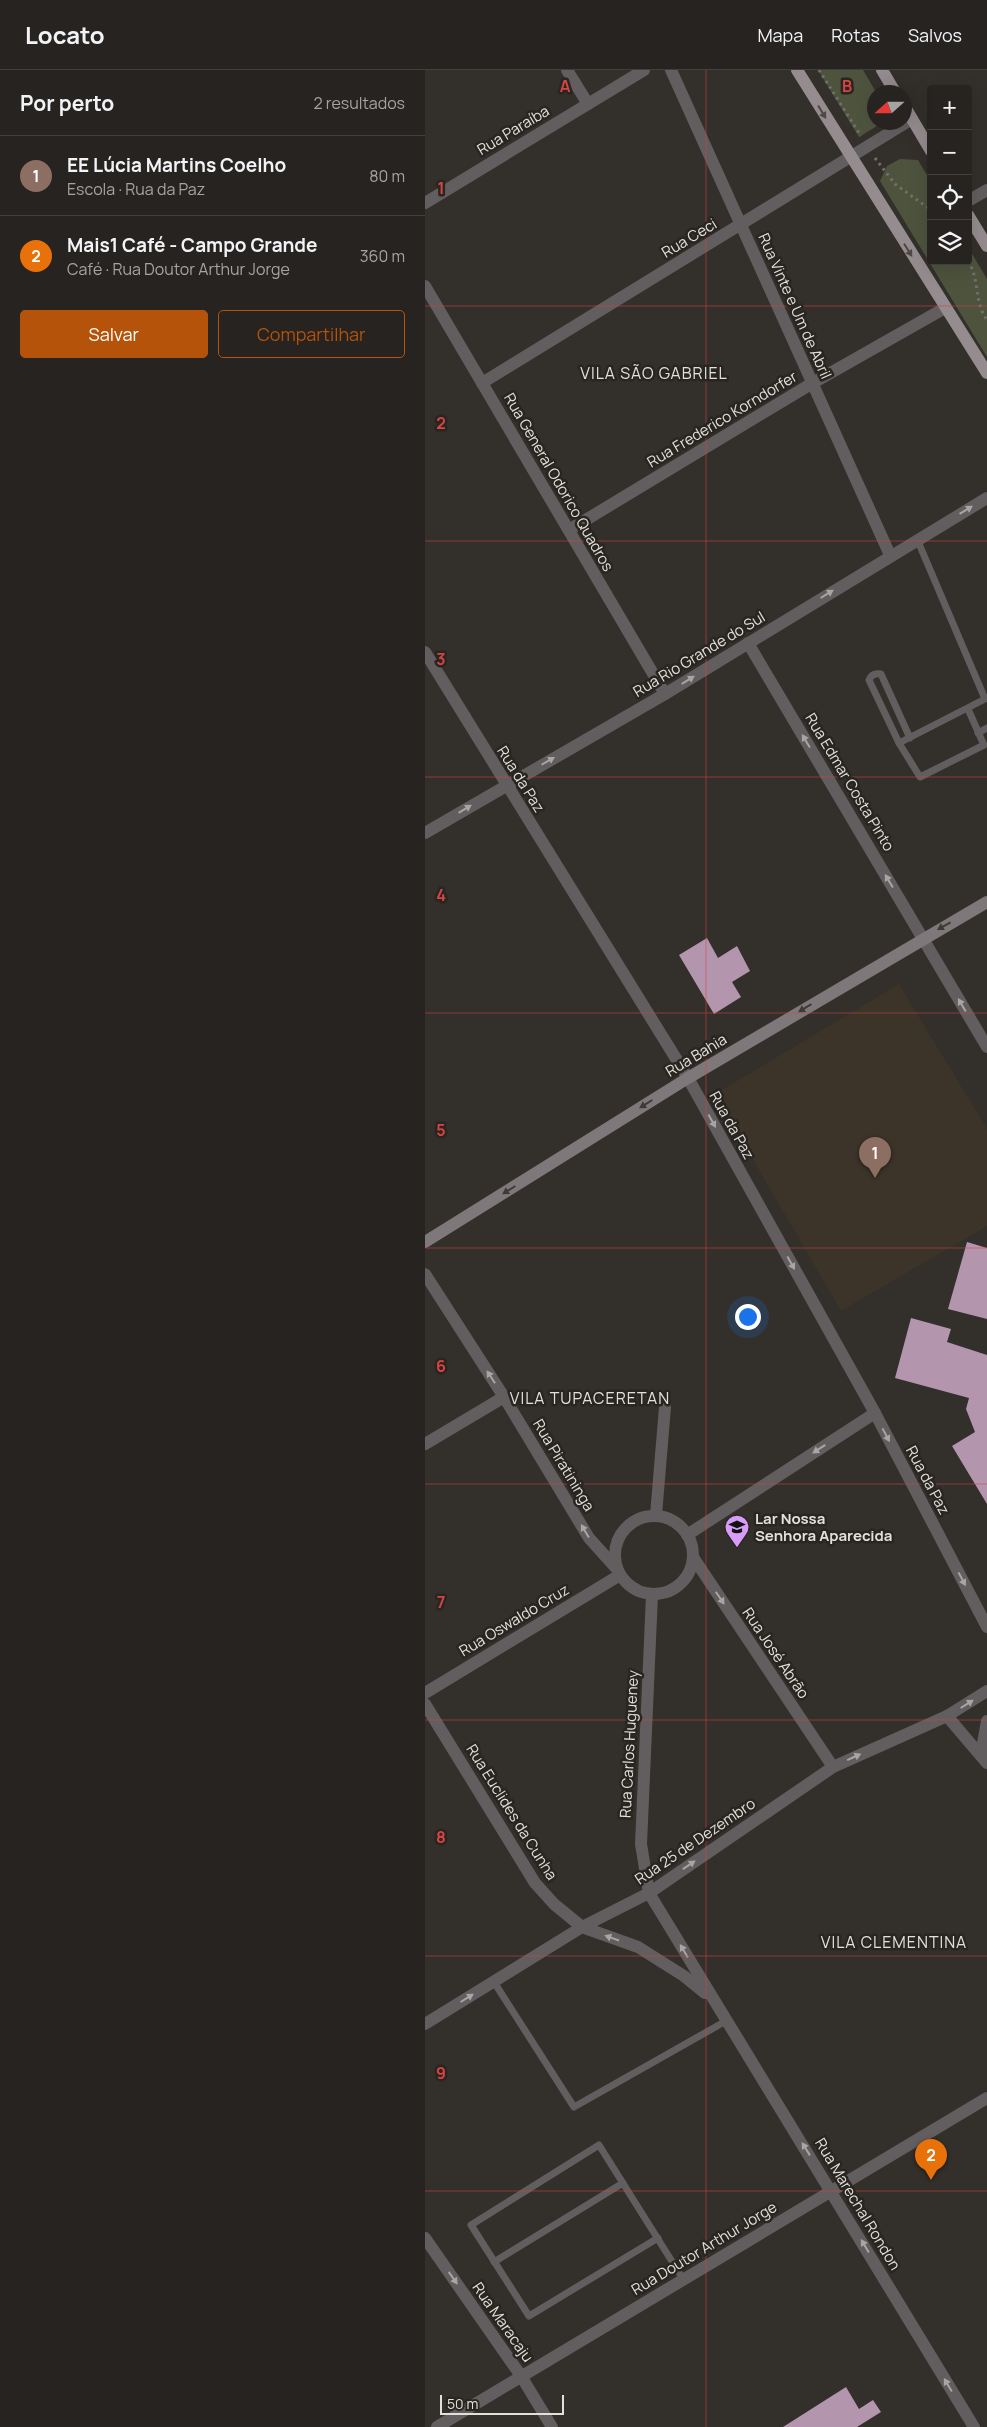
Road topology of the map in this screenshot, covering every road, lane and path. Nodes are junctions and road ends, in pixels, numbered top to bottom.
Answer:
1 (567, 70) edge
2 (644, 70) edge
3 (671, 70) edge
4 (797, 70) edge
5 (881, 70) edge
6 (891, 85) edge
7 (587, 104) junction
8 (912, 119) edge
9 (894, 130) edge
10 (927, 144) edge
11 (849, 157) junction
12 (987, 190) edge
13 (972, 198) edge
14 (425, 203) edge
15 (971, 220) edge
16 (742, 225) junction
17 (987, 246) edge
18 (971, 265) edge
19 (425, 286) edge
20 (945, 308) junction
21 (987, 320) edge
22 (987, 373) edge
23 (482, 383) junction
24 (811, 384) junction
25 (987, 498) edge
26 (569, 530) junction
27 (917, 539) junction
28 (890, 555) junction
29 (748, 643) junction
30 (425, 652) edge
31 (665, 694) junction
32 (986, 699) edge
33 (967, 708) junction
34 (987, 728) edge
35 (978, 733) junction
36 (909, 738) junction
37 (899, 743) junction
38 (505, 785) junction
39 (425, 833) edge
40 (987, 902) edge
41 (923, 938) junction
42 (987, 1047) edge
43 (688, 1078) junction
44 (425, 1242) edge
45 (425, 1274) edge
46 (504, 1397) junction
47 (665, 1407) dead end
48 (875, 1413) junction
49 (425, 1444) edge
50 (656, 1516) junction
51 (687, 1536) junction
52 (693, 1557) junction
53 (618, 1572) junction
54 (652, 1595) junction
55 (987, 1627) edge
56 (987, 1691) edge
57 (425, 1693) edge
58 (425, 1704) edge
59 (947, 1716) junction
60 (987, 1721) edge
61 (984, 1759) edge
62 (833, 1767) junction
63 (649, 1893) junction
64 (582, 1927) junction
65 (494, 1982) junction
66 (713, 1999) junction
67 (726, 2021) junction
68 (425, 2024) edge
69 (987, 2098) edge
70 (623, 2183) junction
71 (832, 2191) junction
72 (425, 2238) edge
73 (658, 2238) junction
74 (495, 2262) junction
75 (683, 2279) junction
76 (521, 2376) junction
77 (437, 2427) edge
78 (552, 2427) edge
79 (974, 2427) edge

1 - 7 street
2 - 7 street, Rua Paraíba
3 - 16 street, Rua Vinte e Um de Abril
4 -> 11 main road
5 - 6 main road
7 - 14 street, Rua Paraíba
8 - 10 main road
9 - 11 street, Rua Ceci
11 - 16 street, Rua Ceci
11 -> 20 main road
12 - 13 street
15 - 17 main road
16 - 23 street, Rua Ceci
16 - 24 street, Rua Vinte e Um de Abril
18 - 21 path
19 - 23 street, Rua General Odorico Quadros
20 - 22 main road
20 - 24 street, Rua Frederico Korndorfer
23 - 26 street, Rua General Odorico Quadros
24 - 26 street, Rua Frederico Korndorfer
24 - 28 street, Rua Vinte e Um de Abril
27 -> 25 street, Rua Rio Grande do Sul
26 - 31 street, Rua General Odorico Quadros
27 - 28 street, Rua Rio Grande do Sul
27 - 32 lane
29 -> 28 street, Rua Rio Grande do Sul
31 -> 29 street, Rua Rio Grande do Sul
41 -> 29 street, Rua Edmar Costa Pinto
30 - 38 street, Rua da Paz
38 -> 31 street, Rua Rio Grande do Sul
32 - 33 lane
33 - 35 lane
33 - 36 lane
34 - 35 lane
35 - 37 lane
36 - 37 lane
36 - 37 lane
39 -> 38 street, Rua Rio Grande do Sul
38 - 43 street, Rua da Paz
40 -> 41 street, Rua Bahia
42 -> 41 street, Rua Edmar Costa Pinto
41 -> 43 street, Rua Bahia
43 -> 44 street, Rua Bahia
43 -> 48 street, Rua da Paz
46 -> 45 street, Rua Piratininga
46 - 49 street
53 -> 46 street, Rua Piratininga
47 - 50 street
48 -> 51 street
48 -> 55 street, Rua da Paz
50 - 51 street
50 - 53 street
51 - 52 street
52 - 54 street
52 -> 62 street, Rua José Abrão
53 - 54 street
53 - 57 street, Rua Oswaldo Cruz
54 - 63 street, Rua Carlos Hugueney
59 -> 56 street, Rua 25 de Dezembro
58 - 64 street, Rua Euclides da Cunha
59 - 61 street
62 -> 59 street, Rua 25 de Dezembro
60 - 61 street
63 -> 62 street, Rua 25 de Dezembro
63 - 64 street, Rua 25 de Dezembro
66 -> 63 street, Rua Marechal Rondon
64 - 65 street, Rua 25 de Dezembro
66 -> 64 street, Rua Marechal Rondon
65 - 67 lane
68 -> 65 street, Rua 25 de Dezembro
66 - 67 street, Rua Marechal Rondon
71 -> 67 street, Rua Marechal Rondon
69 - 71 street, Rua Doutor Arthur Jorge
70 - 73 lane
70 - 74 lane
70 - 74 lane
71 - 75 street, Rua Doutor Arthur Jorge
79 -> 71 street, Rua Marechal Rondon
72 -> 76 street, Rua Maracaju
73 - 74 lane
73 - 75 lane
75 - 76 street, Rua Doutor Arthur Jorge
76 - 77 street, Rua Doutor Arthur Jorge
76 - 78 street, Rua Maracaju

